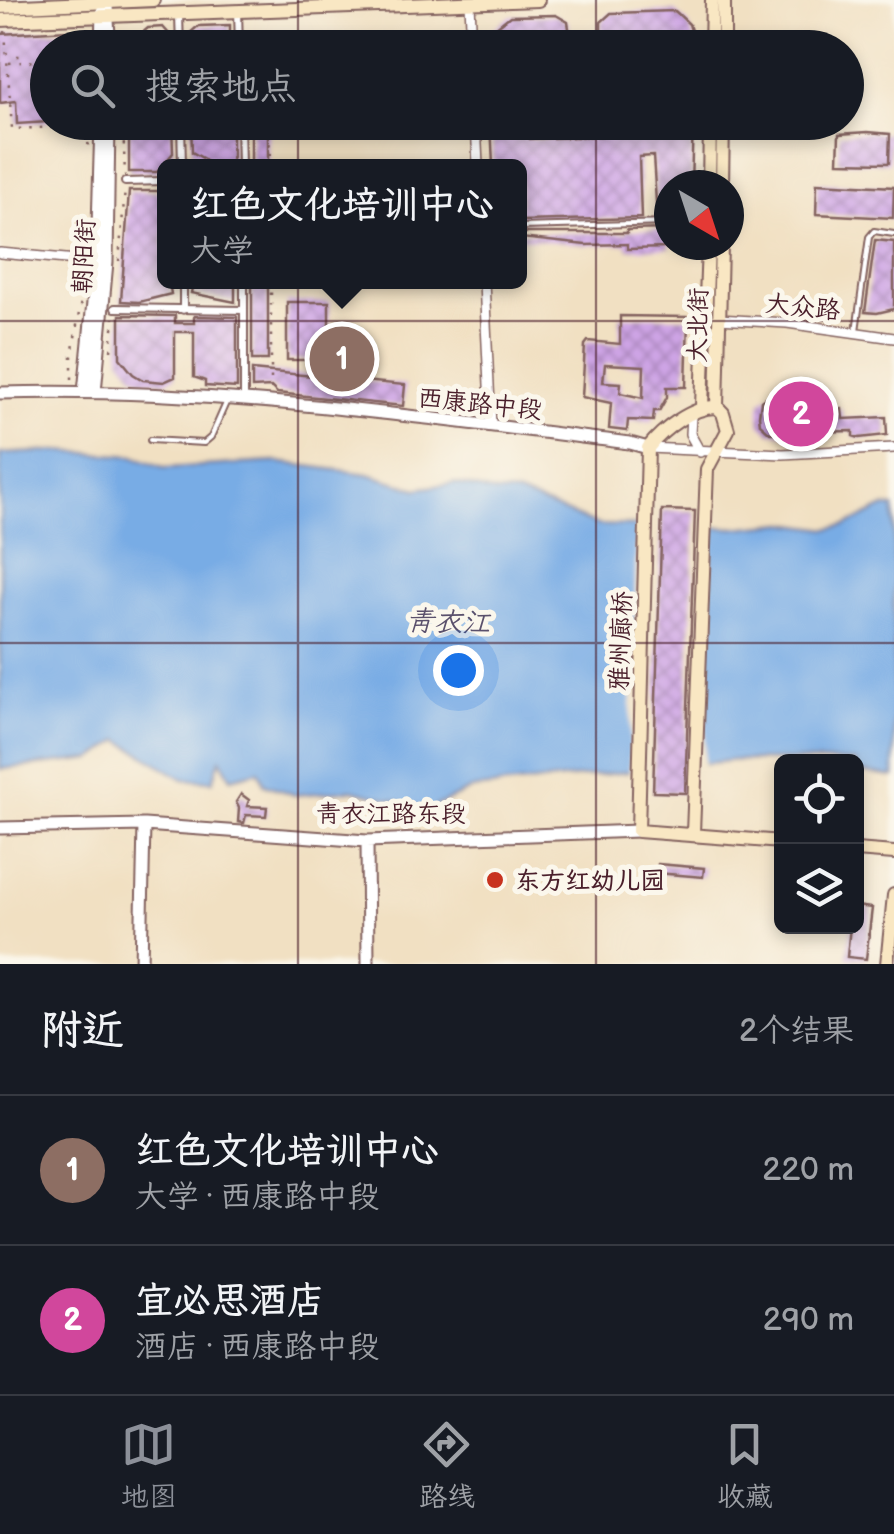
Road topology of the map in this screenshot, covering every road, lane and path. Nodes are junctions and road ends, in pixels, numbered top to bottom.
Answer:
1 (153, 0) edge
2 (538, 0) edge
3 (712, 0) edge
4 (724, 0) edge
5 (470, 3) junction
6 (105, 9) edge
7 (238, 9) junction
8 (179, 12) junction
9 (2, 16) edge
10 (180, 30) edge
11 (239, 30) edge
12 (471, 30) edge
13 (711, 30) edge
14 (724, 30) edge
15 (30, 61) edge
16 (8, 63) junction
17 (30, 128) edge
18 (101, 140) edge
19 (108, 140) edge
20 (710, 140) edge
21 (723, 140) edge
22 (709, 170) edge
23 (722, 170) edge
24 (157, 181) edge
25 (126, 182) dead end
26 (654, 223) edge
27 (527, 226) edge
28 (894, 234) edge
29 (0, 254) edge
30 (709, 260) edge
31 (719, 260) edge
32 (102, 262) junction
33 (182, 289) edge
34 (244, 289) edge
35 (270, 289) edge
36 (484, 289) edge
37 (114, 308) dead end
38 (183, 310) junction
39 (244, 310) junction
40 (713, 319) junction
41 (856, 331) junction
42 (894, 338) edge
43 (271, 389) dead end
44 (89, 392) junction
45 (0, 393) edge
46 (228, 399) junction
47 (244, 401) junction
48 (717, 407) junction
49 (696, 411) junction
50 (492, 426) junction
51 (150, 440) dead end
52 (648, 448) junction
53 (894, 448) edge
54 (707, 452) junction
55 (638, 823) junction
56 (144, 824) junction
57 (0, 828) edge
58 (693, 834) junction
59 (366, 840) junction
60 (774, 841) edge
61 (864, 851) edge
62 (894, 853) edge
63 (894, 895) edge
64 (141, 964) edge
65 (368, 964) edge
66 (887, 964) edge

1 - 6 main road
2 - 5 main road
3 - 13 main road
4 - 14 main road
5 - 7 main road
5 - 12 street
6 - 8 main road
6 - 9 main road
7 - 8 main road
7 - 11 street
8 - 10 street
9 - 16 path
15 - 16 path
16 - 17 path
18 - 32 street, 朝阳街
19 - 32 street, 朝阳街
20 - 22 main road
21 - 23 main road
24 - 25 street
26 - 27 lane
28 - 41 lane
29 - 32 street
30 - 40 main road, 大北街
31 - 40 main road, 大北街
32 - 44 street, 朝阳街
33 - 38 street
34 - 39 street
35 - 43 path
36 - 50 street
37 - 38 street
38 - 39 street
39 - 47 street
40 - 41 street, 大众路
40 - 48 main road, 大北街
40 - 49 main road, 大北街
41 - 42 street, 大众路
44 - 45 street, 西康路中段
44 - 46 street, 西康路中段
46 - 47 street, 西康路中段
46 - 51 lane
47 - 50 street, 西康路中段
48 - 49 main road
48 - 54 main road
49 - 52 main road
49 - 54 street
50 - 52 street, 西康路中段
52 - 54 street, 西康路中段
52 - 55 main road, 雅州廊桥
53 - 54 street, 西康路中段
54 - 58 main road
55 - 58 main road, 青衣江路东段
55 - 59 street, 青衣江路东段
56 - 57 street, 青衣江路东段
56 - 59 street, 青衣江路东段
56 - 64 street
58 - 60 main road, 青衣江路东段
59 - 65 street
61 - 62 main road
63 - 66 main road

